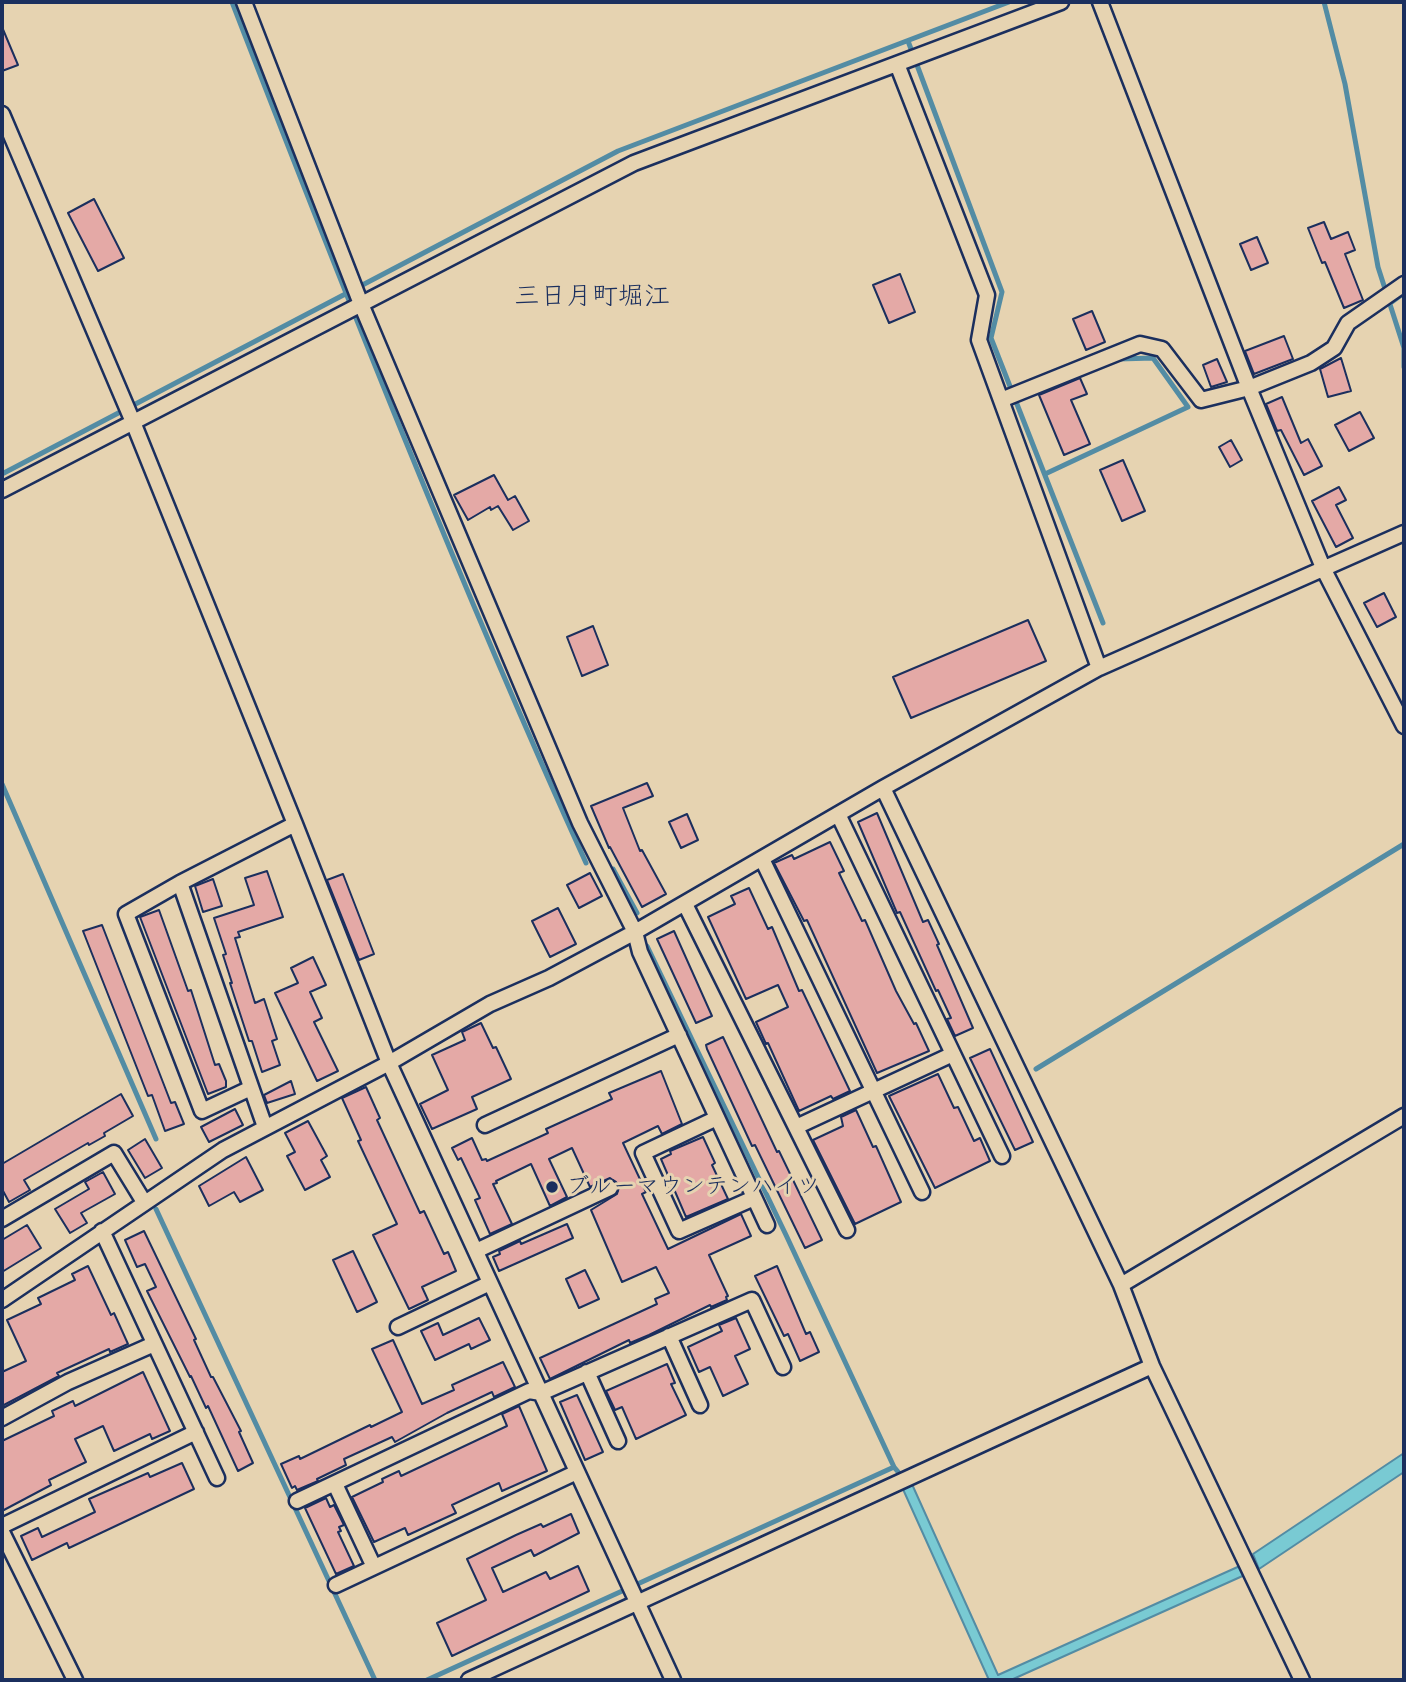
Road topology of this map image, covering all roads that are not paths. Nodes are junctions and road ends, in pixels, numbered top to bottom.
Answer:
1 (244, 2) edge
2 (1061, 2) edge
3 (1100, 2) edge
4 (897, 64) junction
5 (2, 114) edge
6 (1399, 288) edge
7 (361, 304) junction
8 (1249, 388) junction
9 (1001, 400) junction
10 (133, 422) junction
11 (2, 489) edge
12 (1404, 533) edge
13 (1324, 570) junction
14 (1100, 668) junction
15 (1404, 726) edge
16 (883, 788) junction
17 (838, 814) junction
18 (295, 824) junction
19 (762, 859) junction
20 (180, 883) junction
21 (685, 904) junction
22 (635, 932) junction
23 (679, 1035) junction
24 (953, 1054) junction
25 (389, 1063) junction
26 (251, 1088) junction
27 (873, 1091) junction
28 (1404, 1116) edge
29 (717, 1118) junction
30 (485, 1125) dead end
31 (265, 1127) junction
32 (796, 1128) junction
33 (1002, 1156) dead end
34 (610, 1188) dead end
35 (922, 1192) dead end
36 (754, 1198) junction
37 (144, 1202) junction
38 (2, 1219) edge
39 (767, 1225) dead end
40 (847, 1230) dead end
41 (102, 1231) junction
42 (475, 1251) junction
43 (490, 1283) junction
44 (1121, 1284) junction
45 (2, 1300) edge
46 (398, 1327) dead end
47 (668, 1336) junction
48 (155, 1344) junction
49 (1152, 1366) junction
50 (783, 1367) dead end
51 (587, 1372) junction
52 (541, 1393) junction
53 (700, 1405) dead end
54 (2, 1418) edge
55 (196, 1432) junction
56 (618, 1441) dead end
57 (577, 1472) junction
58 (217, 1478) dead end
59 (335, 1483) junction
60 (297, 1501) dead end
61 (2, 1526) edge
62 (2, 1532) edge
63 (374, 1567) junction
64 (336, 1585) dead end
65 (637, 1602) junction
66 (75, 1680) edge
67 (469, 1680) edge
68 (673, 1680) edge
69 (1302, 1680) edge

1 - 7 street
2 - 4 street
3 - 8 street
4 - 7 street
4 - 9 street
5 - 10 street
6 - 8 street
7 - 10 street
7 - 22 street
8 - 9 street
8 - 13 street
9 - 14 street
10 - 11 street
10 - 18 street
12 - 13 street
13 - 14 street
13 - 15 street
14 - 16 street
16 - 17 street
16 - 44 street
17 - 19 street
17 - 24 street
18 - 20 street
18 - 25 street
19 - 21 street
19 - 27 street
20 - 26 street
20 - 26 street
21 - 22 street
21 - 32 street
22 - 23 street
22 - 25 street
23 - 29 street
23 - 30 street
24 - 27 street
24 - 33 street
25 - 31 street
25 - 42 street
26 - 31 street
27 - 32 street
27 - 35 street
28 - 44 street
29 - 36 street
29 - 36 street
31 - 37 street
32 - 40 street
34 - 42 street
36 - 39 street
37 - 38 street
37 - 41 street
41 - 45 street
41 - 48 street
42 - 43 street
43 - 46 street
43 - 52 street
44 - 49 street
47 - 50 street
47 - 51 street
47 - 53 street
48 - 54 street
48 - 55 street
49 - 65 street
49 - 69 street
51 - 52 street
51 - 56 street
52 - 57 street
52 - 59 street
55 - 58 street
55 - 61 street
57 - 63 street
57 - 65 street
59 - 60 street
59 - 63 street
62 - 66 street
63 - 64 street
65 - 67 street
65 - 68 street

